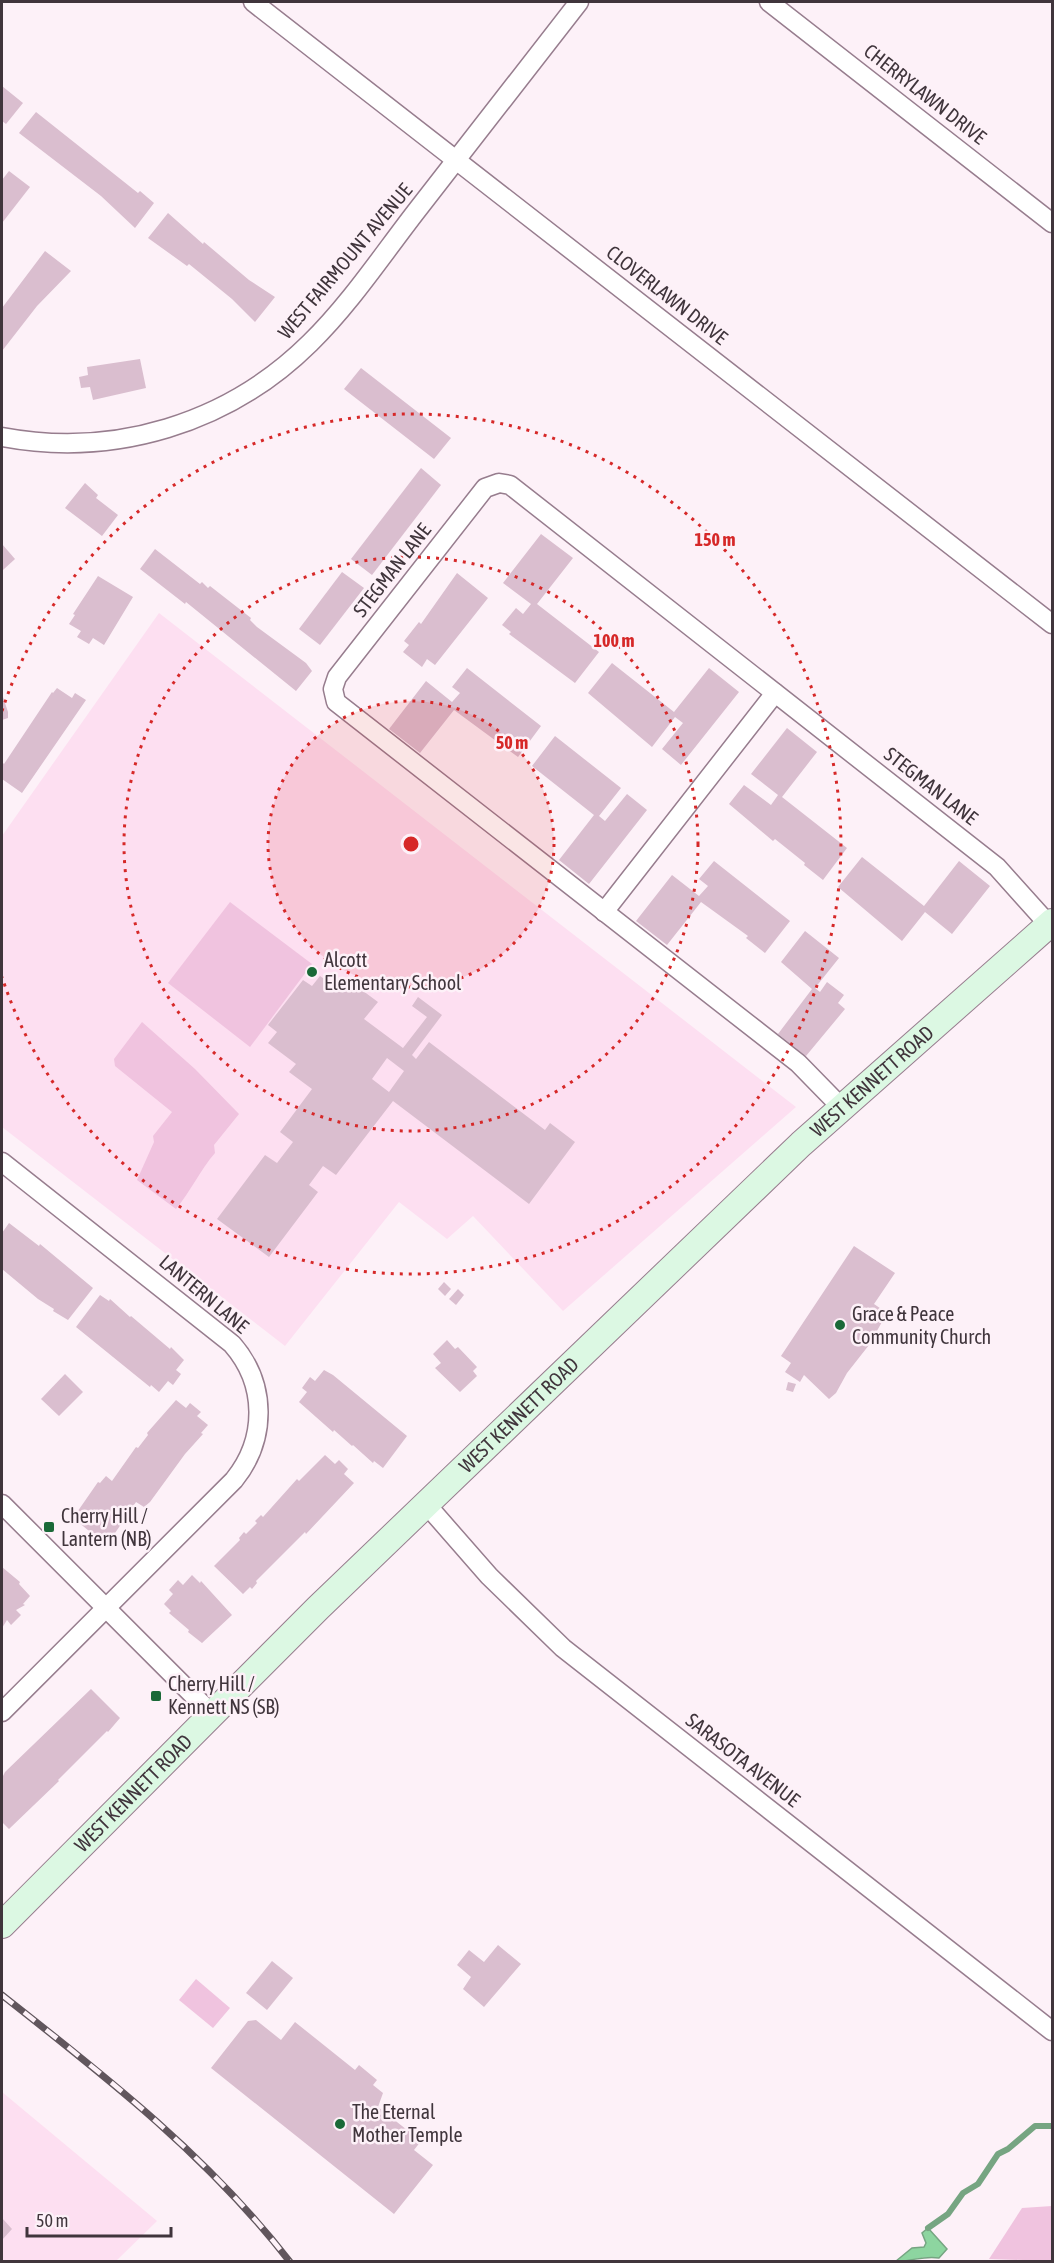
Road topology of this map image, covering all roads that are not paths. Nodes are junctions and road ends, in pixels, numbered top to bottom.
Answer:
1 (253, 2) edge
2 (579, 2) edge
3 (769, 2) edge
4 (456, 160) junction
5 (1053, 223) edge
6 (2, 437) edge
7 (1053, 624) edge
8 (775, 693) junction
9 (604, 912) junction
10 (1051, 924) edge
11 (841, 1107) junction
12 (2, 1162) edge
13 (2, 1504) edge
14 (426, 1504) junction
15 (105, 1607) junction
16 (2, 1712) edge
17 (212, 1714) junction
18 (2, 1925) edge
19 (1053, 2031) edge

1 - 4 street, CLOVERLAWN DRIVE
2 - 4 street, WEST FAIRMOUNT AVENUE
3 - 5 street, CHERRYLAWN DRIVE
4 - 6 street, WEST FAIRMOUNT AVENUE
4 - 7 street, CLOVERLAWN DRIVE
8 - 9 street
8 - 9 street, STEGMAN LANE
8 - 10 street, STEGMAN LANE
9 - 11 street, STEGMAN LANE
10 - 11 street, WEST KENNETT ROAD
11 - 14 street, WEST KENNETT ROAD
12 - 15 street, LANTERN LANE
13 - 15 street
14 - 17 street, WEST KENNETT ROAD
14 - 19 street, SARASOTA AVENUE
15 - 16 street, LANTERN LANE
15 - 17 street
17 - 18 street, WEST KENNETT ROAD

